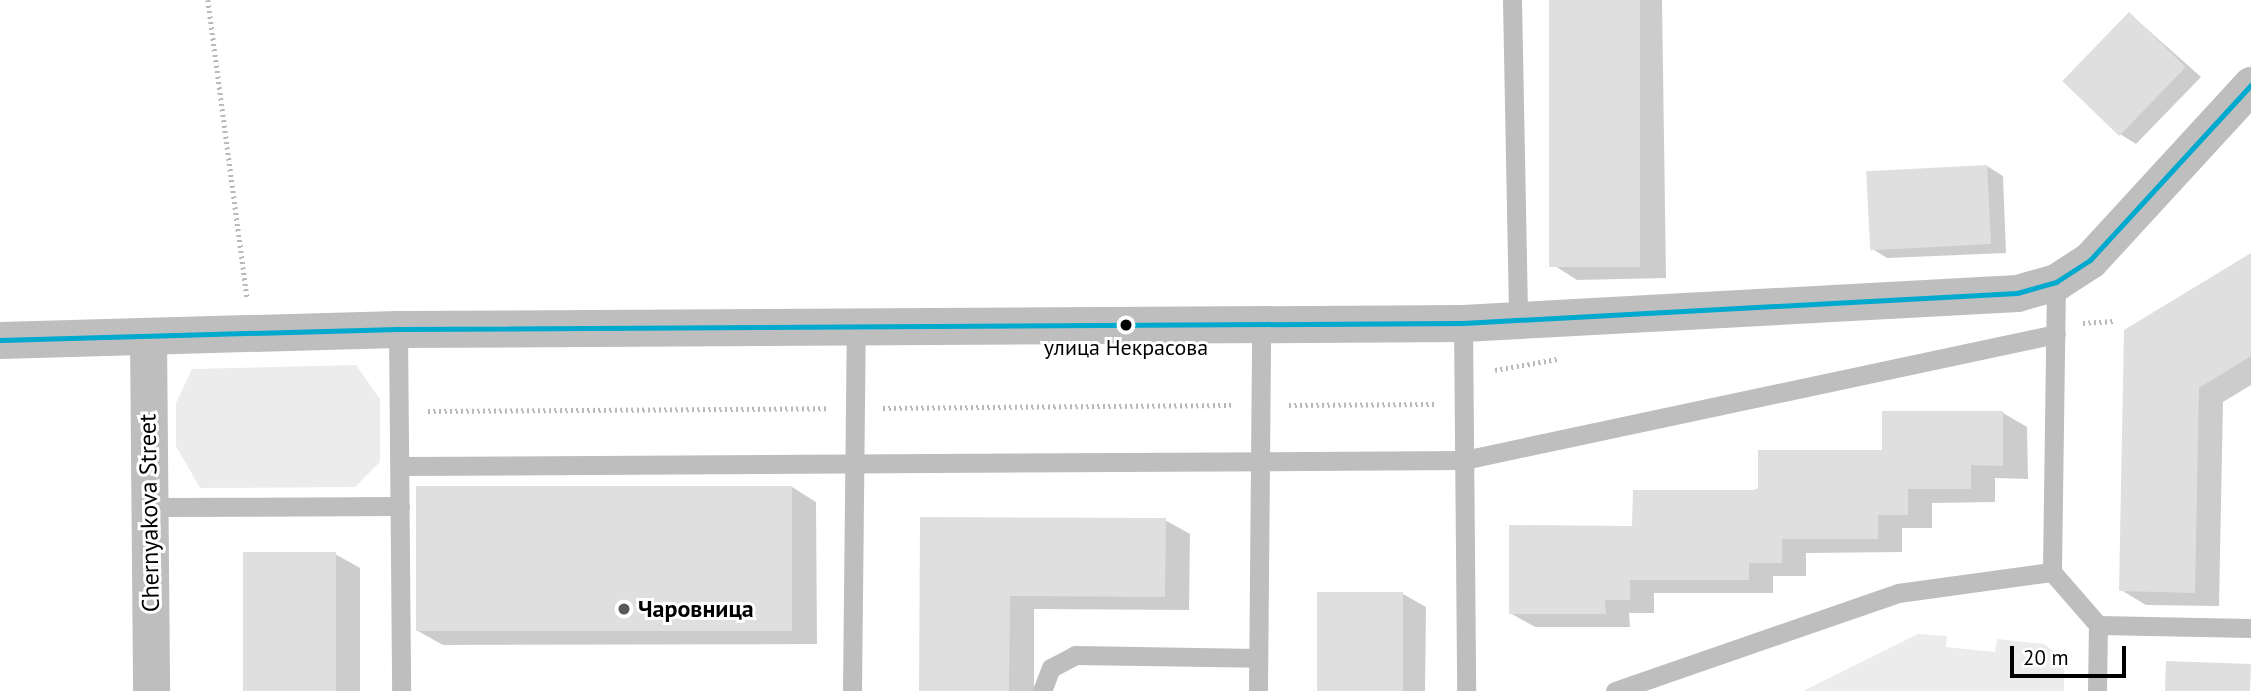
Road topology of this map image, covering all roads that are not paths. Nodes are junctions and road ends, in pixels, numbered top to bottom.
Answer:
1 (1512, 0) edge
2 (2251, 85) edge
3 (2056, 282) junction
4 (1518, 321) junction
5 (1463, 323) junction
6 (1261, 325) junction
7 (856, 328) junction
8 (398, 330) junction
9 (2056, 334) junction
10 (148, 336) junction
11 (0, 341) edge
12 (1464, 460) junction
13 (1260, 463) junction
14 (855, 464) junction
15 (400, 466) junction
16 (400, 506) junction
17 (149, 507) junction
18 (2052, 572) junction
19 (2098, 625) junction
20 (2251, 628) edge
21 (1258, 659) junction
22 (151, 691) edge
23 (401, 691) edge
24 (852, 691) edge
25 (1042, 691) edge
26 (1258, 691) edge
27 (1466, 691) edge
28 (1615, 691) edge
29 (2097, 691) edge

1 - 4 lane
2 - 3 street
3 - 4 street
3 - 9 lane
4 - 5 street
5 - 6 street
5 - 12 lane
6 - 7 street
6 - 13 lane
7 - 8 street
7 - 14 lane
8 - 10 street
8 - 15 lane
9 - 12 lane
9 - 18 lane
10 - 11 street
10 - 17 street, Chernyakova Street
12 - 13 lane
12 - 27 lane
13 - 14 lane
13 - 21 lane
14 - 15 lane
14 - 24 lane
15 - 16 lane
16 - 17 lane
16 - 23 lane
17 - 22 street, Chernyakova Street
18 - 19 lane
18 - 28 lane
19 - 20 lane
19 - 29 lane
21 - 25 lane
21 - 26 lane

